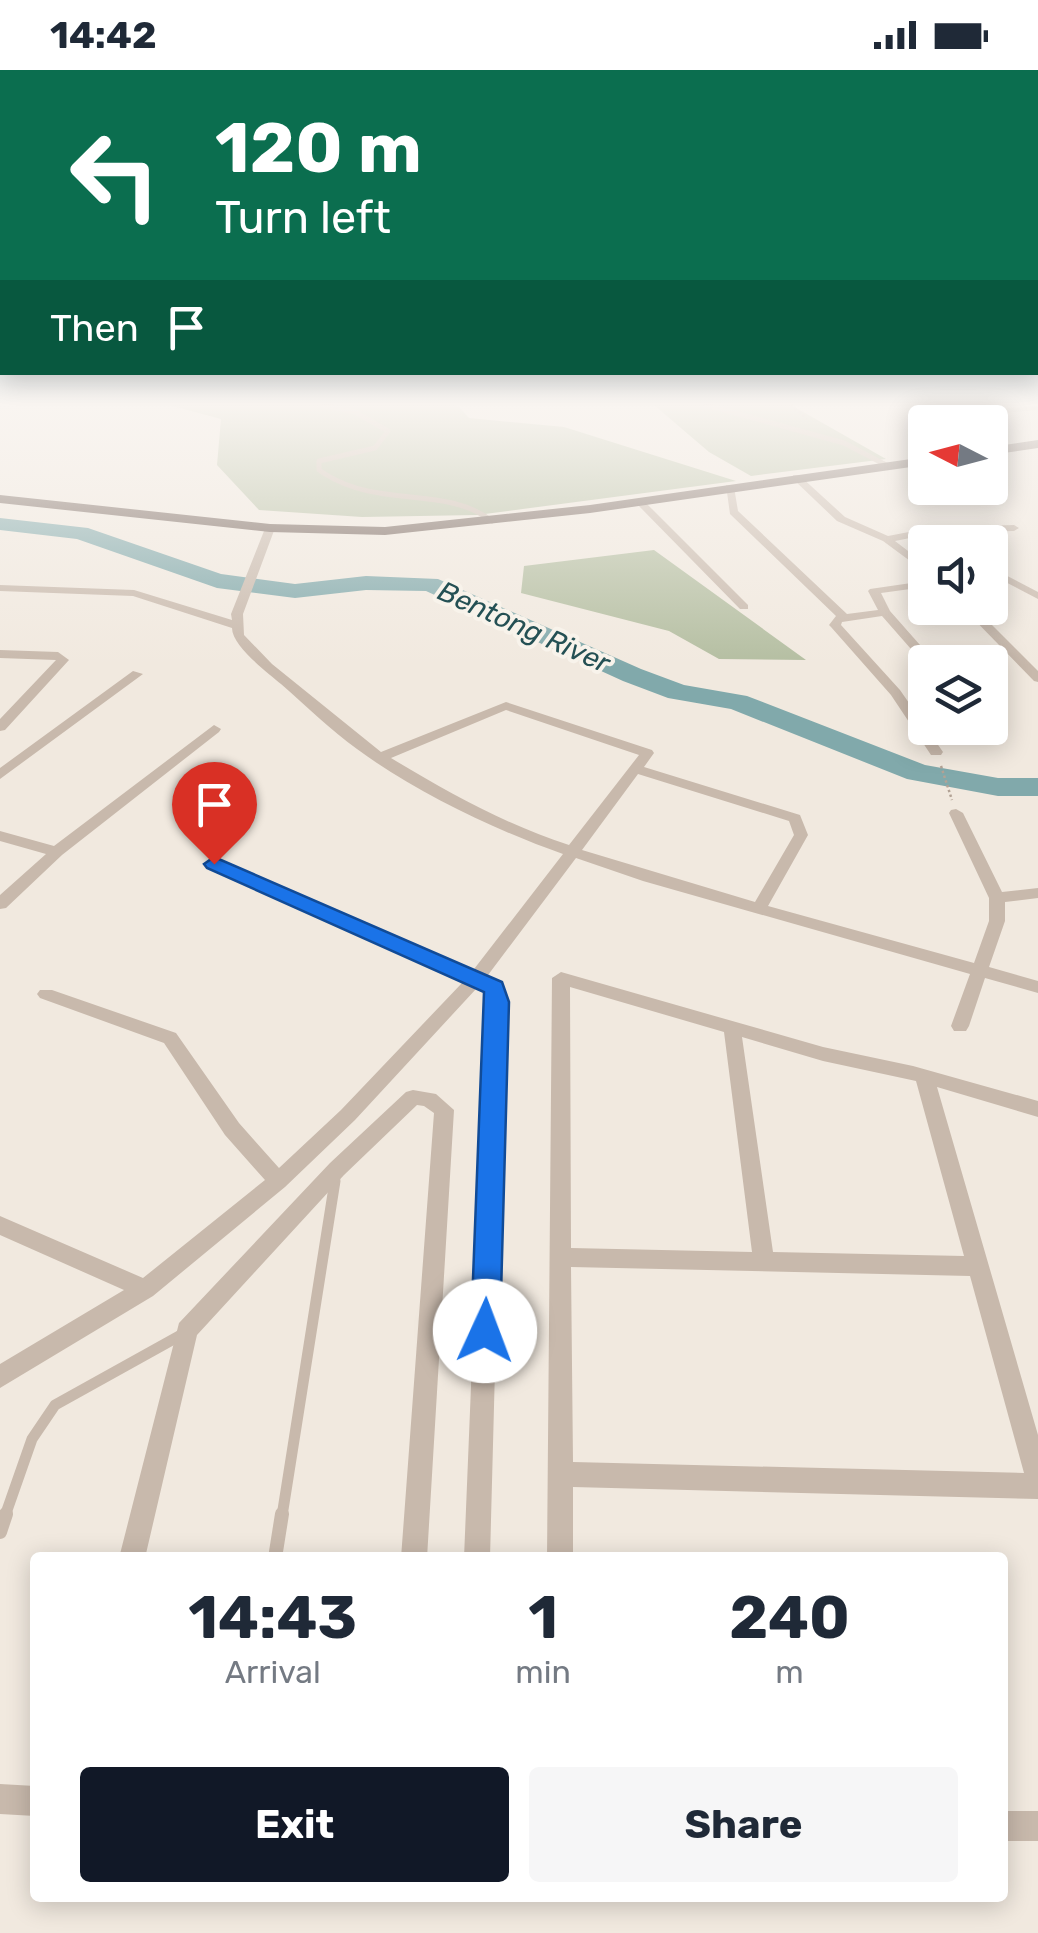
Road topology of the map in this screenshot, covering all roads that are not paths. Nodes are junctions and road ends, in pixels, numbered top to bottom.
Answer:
1 (363, 492) edge
2 (704, 492) edge
3 (730, 492) edge
4 (811, 492) edge
5 (0, 499) edge
6 (640, 502) junction
7 (492, 521) junction
8 (270, 528) junction
9 (1014, 528) dead end
10 (887, 539) junction
11 (908, 552) edge
12 (1008, 580) edge
13 (908, 586) edge
14 (0, 588) edge
15 (1038, 596) edge
16 (744, 607) dead end
17 (885, 612) junction
18 (843, 617) junction
19 (236, 625) junction
20 (985, 625) edge
21 (913, 645) edge
22 (0, 654) edge
23 (137, 674) dead end
24 (1038, 678) edge
25 (0, 727) edge
26 (214, 729) dead end
27 (936, 752) road end
28 (379, 758) junction
29 (636, 769) junction
30 (0, 774) edge
31 (956, 813) road end
32 (0, 836) edge
33 (58, 852) junction
34 (570, 853) junction
35 (214, 864) dead end
36 (1038, 893) edge
37 (998, 898) junction
38 (0, 904) edge
39 (760, 908) junction
40 (980, 970) junction
41 (476, 980) junction
42 (1038, 987) edge
43 (46, 994) dead end
44 (960, 1026) dead end
45 (732, 1028) junction
46 (924, 1076) junction
47 (1038, 1109) edge
48 (337, 1169) junction
49 (278, 1181) junction
50 (0, 1225) edge
51 (560, 1256) junction
52 (764, 1261) junction
53 (974, 1266) junction
54 (145, 1288) junction
55 (187, 1330) junction
56 (0, 1377) edge
57 (561, 1474) junction
58 (1038, 1478) edge
59 (1038, 1486) edge
60 (0, 1532) edge
61 (133, 1552) edge
62 (277, 1552) edge
63 (414, 1552) edge
64 (477, 1552) edge
65 (560, 1552) edge
66 (0, 1799) edge
67 (30, 1802) edge
68 (1008, 1826) edge
69 (1038, 1826) edge

1 - 7 lane
2 - 6 main road
3 - 18 street
4 - 10 street
5 - 8 main road
6 - 7 main road
6 - 16 street
7 - 8 main road
8 - 19 street
9 - 10 street
10 - 11 street
12 - 15 street
13 - 17 street
14 - 19 street
17 - 18 street
17 - 21 street
18 - 27 street
19 - 28 street
20 - 24 street
22 - 25 street
23 - 30 street
26 - 33 street
28 - 29 street
28 - 34 street
29 - 34 street
29 - 39 street
31 - 37 street
32 - 33 street
33 - 38 street
34 - 39 street
34 - 41 street
35 - 41 street
36 - 37 street
37 - 40 street
39 - 40 street
40 - 42 street
40 - 44 street
41 - 49 street
41 - 64 street
43 - 49 street
45 - 46 street
45 - 51 street
45 - 52 street
46 - 47 street
46 - 53 street
48 - 55 street
48 - 62 lane
48 - 63 street
49 - 54 street
50 - 54 street
51 - 52 street
51 - 57 street
52 - 53 street
53 - 58 street
54 - 56 street
55 - 60 lane
55 - 61 street
57 - 59 street
57 - 65 street
66 - 67 street
68 - 69 street

